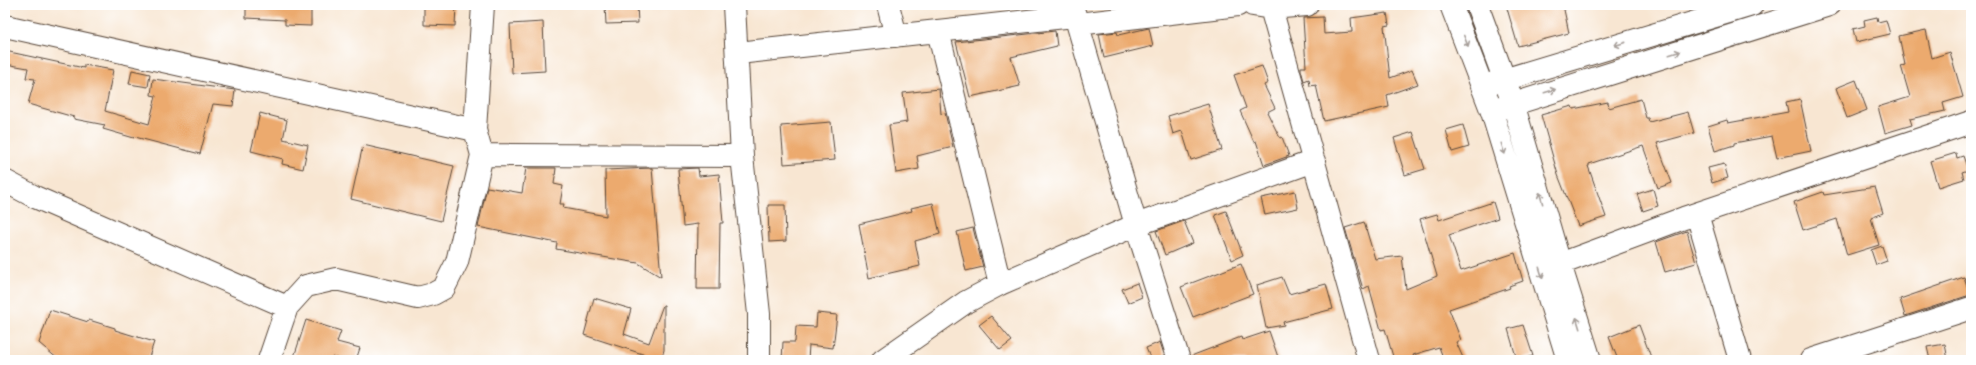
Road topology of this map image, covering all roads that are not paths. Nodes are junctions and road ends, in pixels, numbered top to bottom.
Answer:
1 (483, 5) edge
2 (734, 5) edge
3 (888, 5) edge
4 (1238, 5) edge
5 (1306, 5) edge
6 (1451, 5) edge
7 (1477, 5) edge
8 (1752, 5) edge
9 (1829, 5) edge
10 (1262, 6) edge
11 (1075, 15) edge
12 (5, 26) edge
13 (938, 31) junction
14 (896, 36) junction
15 (738, 53) junction
16 (1505, 79) junction
17 (1484, 86) junction
18 (1513, 103) junction
19 (1492, 112) junction
20 (1971, 122) edge
21 (475, 130) junction
22 (482, 155) junction
23 (742, 156) junction
24 (1314, 161) junction
25 (5, 181) edge
26 (1698, 214) junction
27 (1136, 225) junction
28 (1560, 264) junction
29 (1000, 284) junction
30 (287, 307) junction
31 (1971, 308) edge
32 (269, 360) edge
33 (759, 360) edge
34 (883, 360) edge
35 (1180, 360) edge
36 (1369, 360) edge
37 (1568, 360) edge
38 (1590, 360) edge
39 (1740, 360) edge
40 (1811, 360) edge

1 - 21 street
2 - 15 street
3 - 14 street
4 - 11 street
5 - 10 street
6 -> 17 street
7 - 16 street
8 -> 16 street
18 -> 9 street
10 - 24 street
11 - 13 street
11 - 27 street
12 - 21 street
13 - 14 street
13 - 29 street
14 - 15 street
15 - 23 street
16 - 17 street
16 - 18 street
17 - 19 street
18 - 19 street
28 -> 18 street
19 -> 37 street
20 - 26 street
21 - 22 street
22 - 23 street
22 - 30 street
23 - 33 street
24 - 27 street
24 - 36 street
25 - 30 street
26 - 28 street
26 - 39 street
27 - 29 street
27 - 35 street
38 -> 28 street
29 - 34 street
30 - 32 street
31 - 40 street

